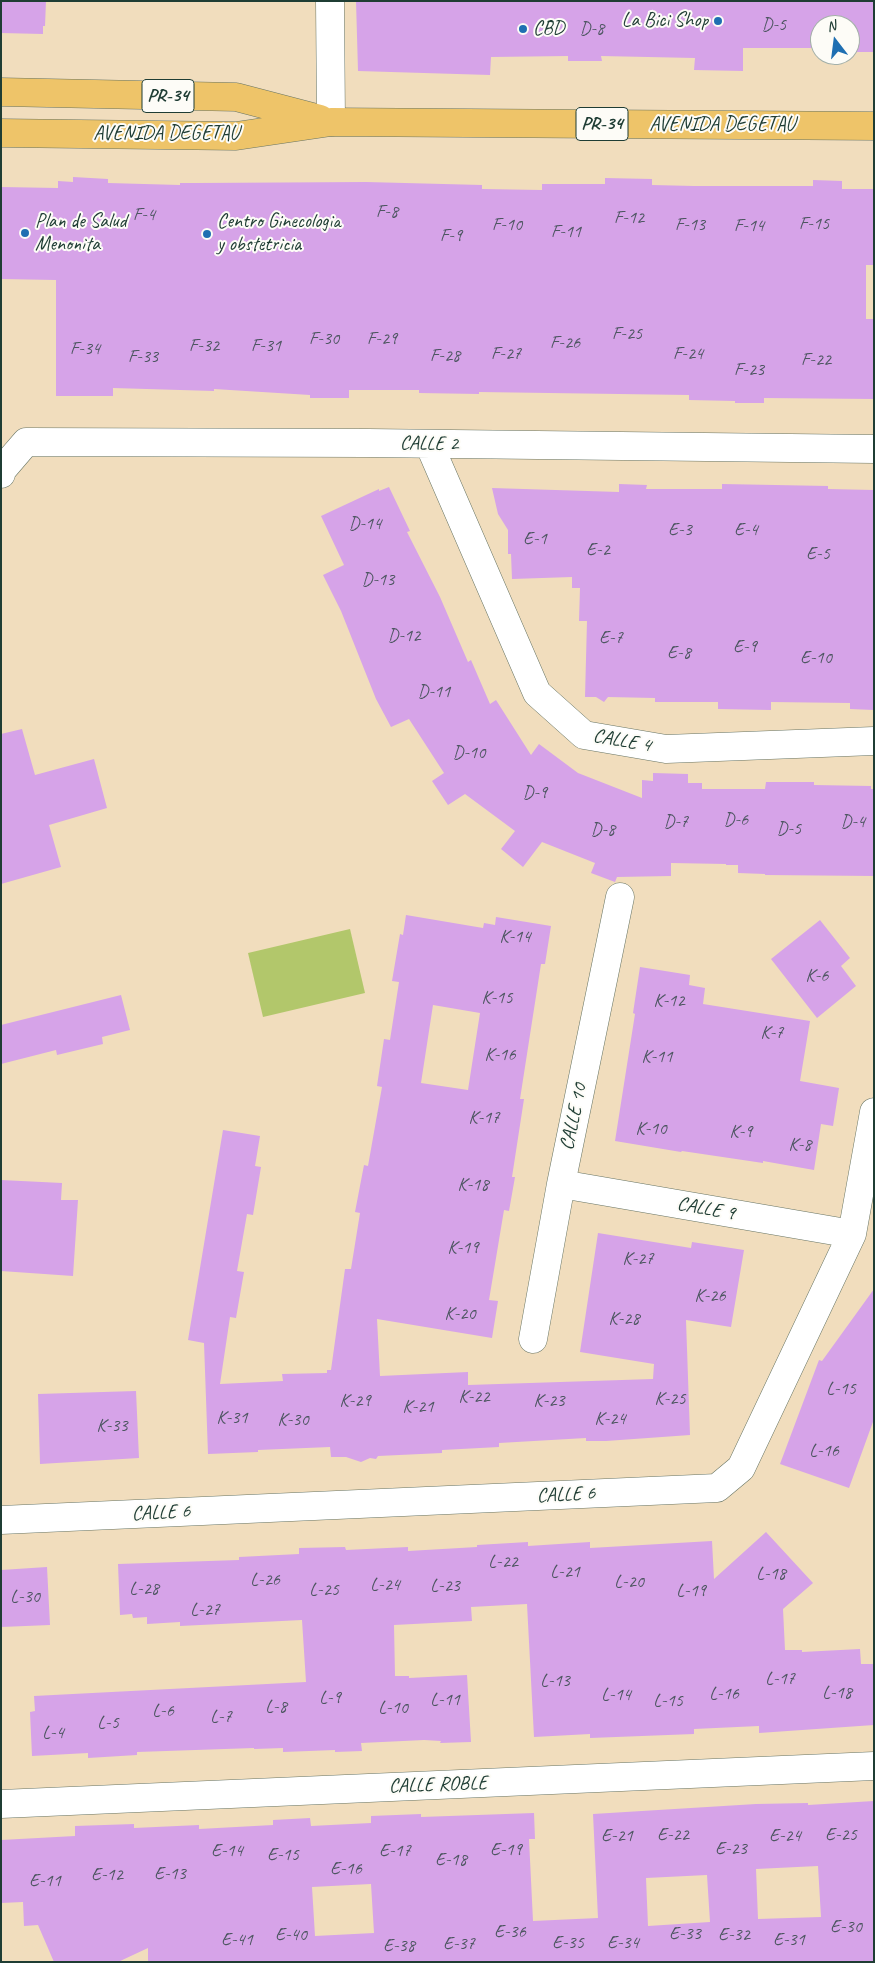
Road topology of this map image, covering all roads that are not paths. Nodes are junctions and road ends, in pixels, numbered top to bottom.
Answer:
1 (330, 1) edge
2 (1, 92) edge
3 (331, 122) junction
4 (874, 126) edge
5 (1, 133) edge
6 (429, 444) junction
7 (874, 450) edge
8 (1, 474) edge
9 (874, 741) edge
10 (620, 896) dead end
11 (874, 1112) edge
12 (561, 1184) junction
13 (852, 1234) junction
14 (533, 1339) dead end
15 (1, 1520) edge
16 (874, 1766) edge
17 (1, 1804) edge

1 - 3 street
2 - 3 main road, AVENIDA DEGETAU / PR-34
3 - 4 main road, AVENIDA DEGETAU / PR-34
3 - 5 main road, AVENIDA DEGETAU / PR-34
6 - 7 street, CALLE 2
6 - 8 street, CALLE 2
6 - 9 street, CALLE 4
10 - 12 street, CALLE 10
11 - 13 street, CALLE 6
12 - 13 street, CALLE 9
12 - 14 street, CALLE 10
13 - 15 street, CALLE 6
16 - 17 street, CALLE ROBLE

